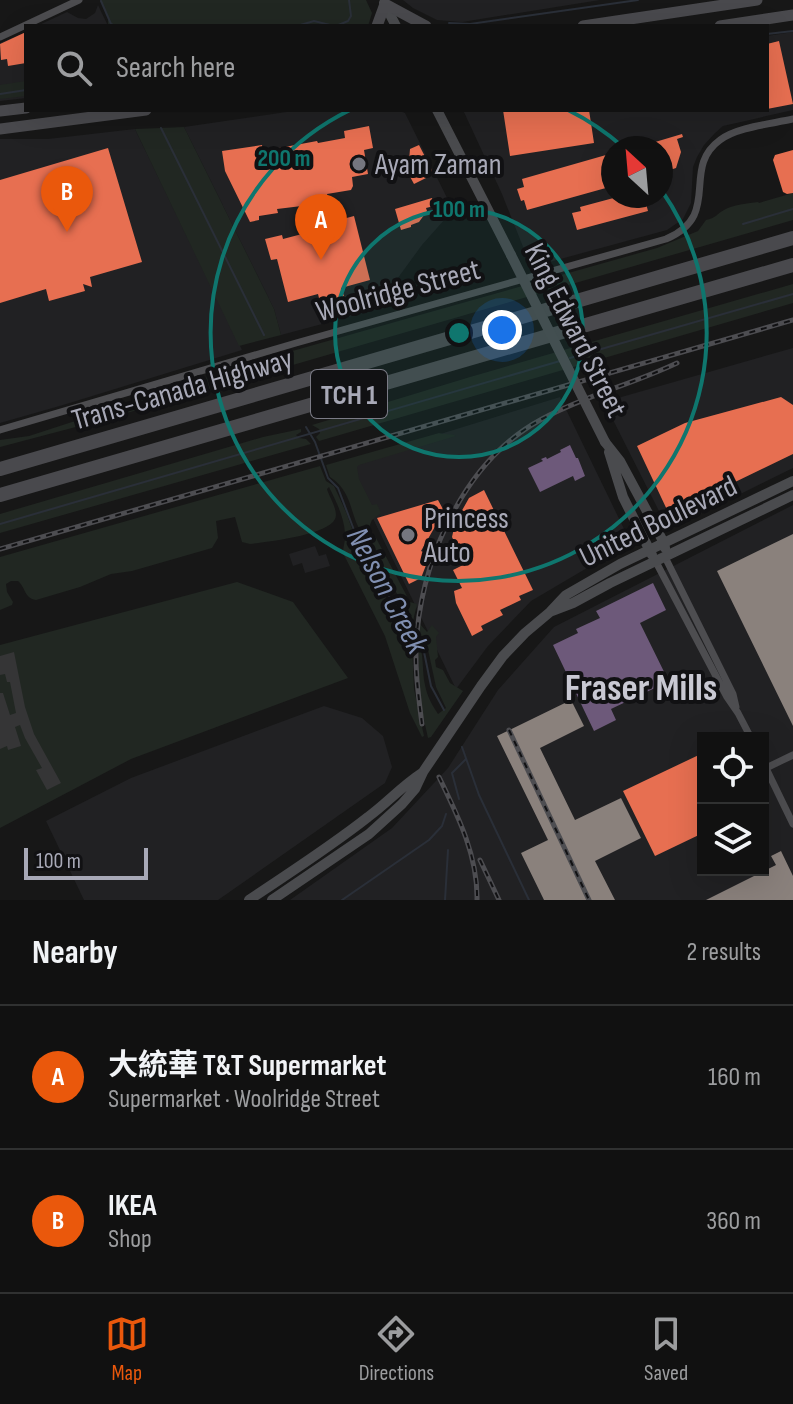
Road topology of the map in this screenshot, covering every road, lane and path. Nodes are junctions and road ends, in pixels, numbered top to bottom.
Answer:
1 (79, 0) edge
2 (757, 0) edge
3 (384, 2) edge
4 (793, 15) edge
5 (28, 24) edge
6 (378, 24) edge
7 (395, 24) edge
8 (422, 24) edge
9 (596, 24) edge
10 (733, 24) edge
11 (24, 26) edge
12 (0, 37) edge
13 (24, 108) edge
14 (0, 111) edge
15 (131, 112) edge
16 (438, 112) edge
17 (793, 119) edge
18 (0, 129) edge
19 (793, 238) edge
20 (793, 265) edge
21 (0, 430) edge
22 (116, 436) junction
23 (605, 442) junction
24 (0, 458) edge
25 (0, 469) edge
26 (793, 481) edge
27 (0, 495) edge
28 (793, 495) edge
29 (664, 543) junction
30 (649, 550) junction
31 (660, 560) junction
32 (550, 612) junction
33 (748, 732) edge
34 (793, 755) edge
35 (769, 763) edge
36 (423, 772) junction
37 (769, 775) edge
38 (793, 824) edge
39 (249, 900) edge
40 (272, 900) edge

1 - 5 street
2 - 9 main road
3 - 6 main road
3 - 7 main road
3 - 8 main road
4 - 10 main road
11 - 12 street
13 - 14 main road
15 - 18 main road
16 - 23 main road, King Edward Street, bridge
17 - 21 street, Woolridge Street
19 - 22 highway, Trans-Canada Highway / TCH 1
20 - 27 highway, Trans-Canada Highway / TCH 1
22 - 24 highway
22 - 25 highway, Trans-Canada Highway / TCH 1
23 - 29 main road, King Edward Street
23 - 30 main road, King Edward Street
26 - 29 main road, United Boulevard
28 - 31 main road, United Boulevard
29 - 30 main road, United Boulevard
29 - 31 main road, King Edward Street
30 - 31 main road, King Edward Street
30 - 32 main road, United Boulevard
31 - 32 main road, United Boulevard
31 - 33 street, King Edward Street
32 - 36 main road, United Boulevard
34 - 35 street
36 - 39 main road, United Boulevard
36 - 40 main road, United Boulevard
37 - 38 street

